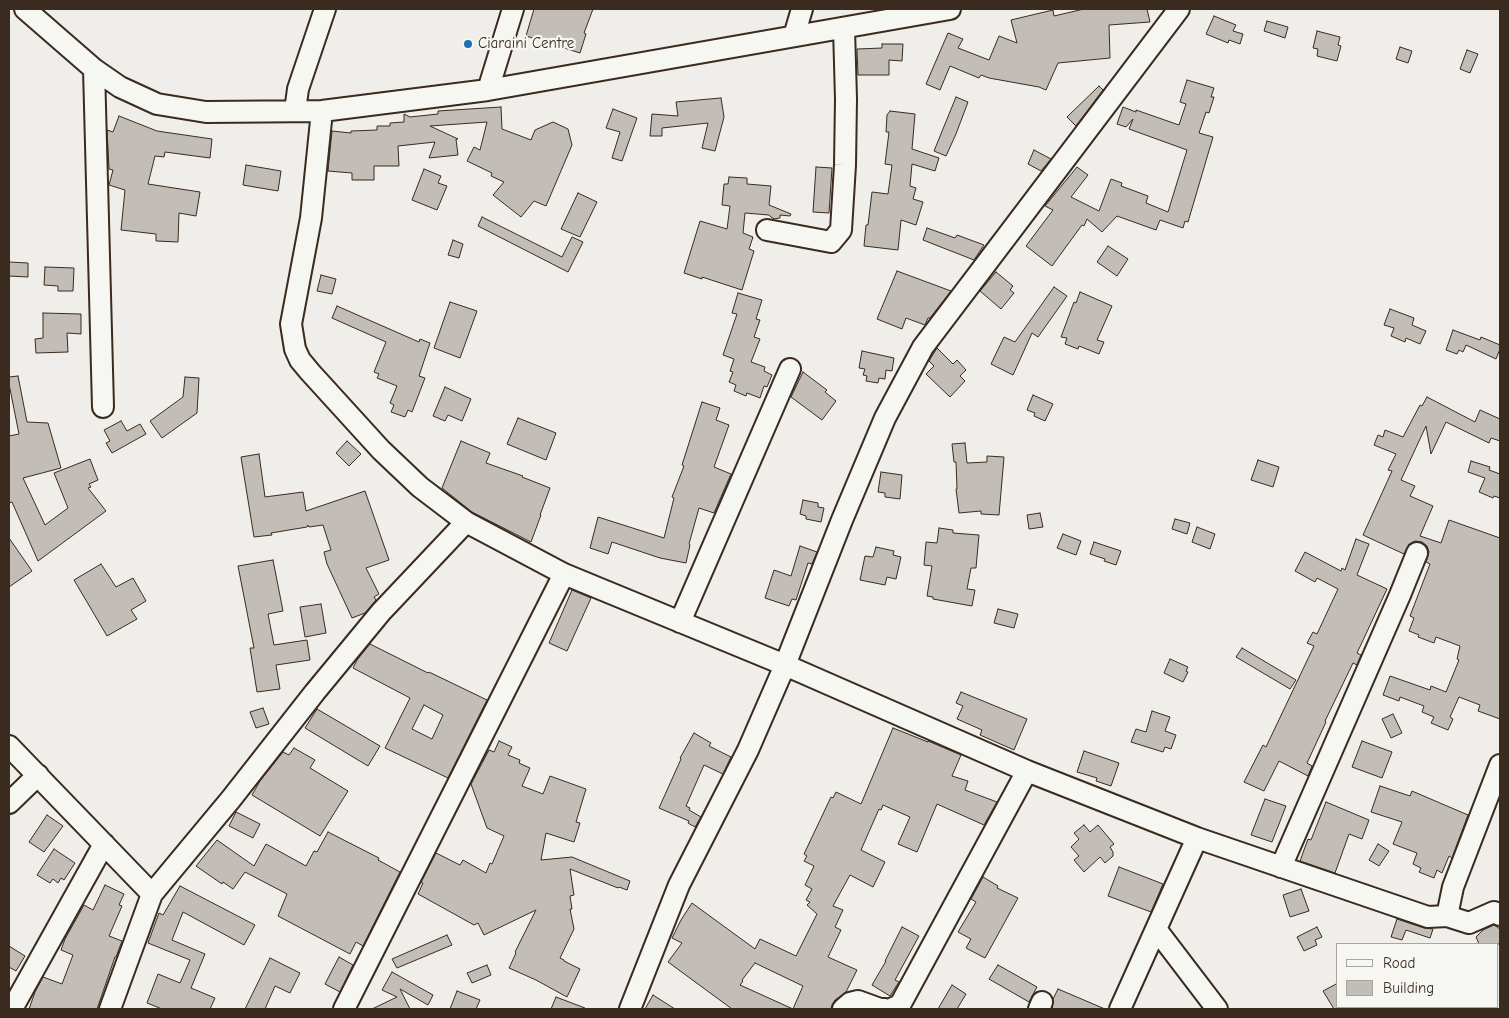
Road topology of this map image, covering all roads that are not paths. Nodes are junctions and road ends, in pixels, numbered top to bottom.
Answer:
1 (25, 9) edge
2 (325, 9) edge
3 (513, 9) edge
4 (802, 9) edge
5 (950, 9) edge
6 (1179, 9) edge
7 (844, 28) junction
8 (794, 36) junction
9 (94, 69) junction
10 (488, 90) junction
11 (296, 111) junction
12 (322, 111) junction
13 (767, 230) dead end
14 (790, 369) dead end
15 (103, 407) dead end
16 (466, 522) junction
17 (1417, 553) dead end
18 (564, 574) junction
19 (680, 622) junction
20 (785, 665) junction
21 (9, 746) edge
22 (1500, 765) edge
23 (1027, 771) junction
24 (38, 775) junction
25 (9, 803) edge
26 (1197, 838) junction
27 (104, 844) junction
28 (1280, 867) junction
29 (152, 894) junction
30 (1500, 915) edge
31 (1447, 916) junction
32 (1156, 929) junction
33 (12, 1009) edge
34 (110, 1009) edge
35 (344, 1009) edge
36 (630, 1009) edge
37 (843, 1009) edge
38 (885, 1009) edge
39 (891, 1009) edge
40 (1120, 1009) edge
41 (1217, 1009) edge

1 - 9 street
2 - 11 street
3 - 10 street
4 - 8 street
5 - 7 street
6 - 20 street
7 - 8 street
7 - 13 street
8 - 10 street
9 - 11 street
9 - 15 street
10 - 12 street
11 - 12 street
12 - 16 street
14 - 19 street
16 - 18 street
16 - 29 street
17 - 28 street
18 - 19 street
18 - 35 street
19 - 20 street
20 - 23 street
20 - 36 street
21 - 24 street
22 - 31 street
23 - 26 street
23 - 39 street
24 - 25 street
24 - 27 street
26 - 28 street
26 - 32 street
27 - 29 street
27 - 33 street
28 - 31 street
29 - 34 street
30 - 31 street
32 - 40 street
32 - 41 street
37 - 38 street

